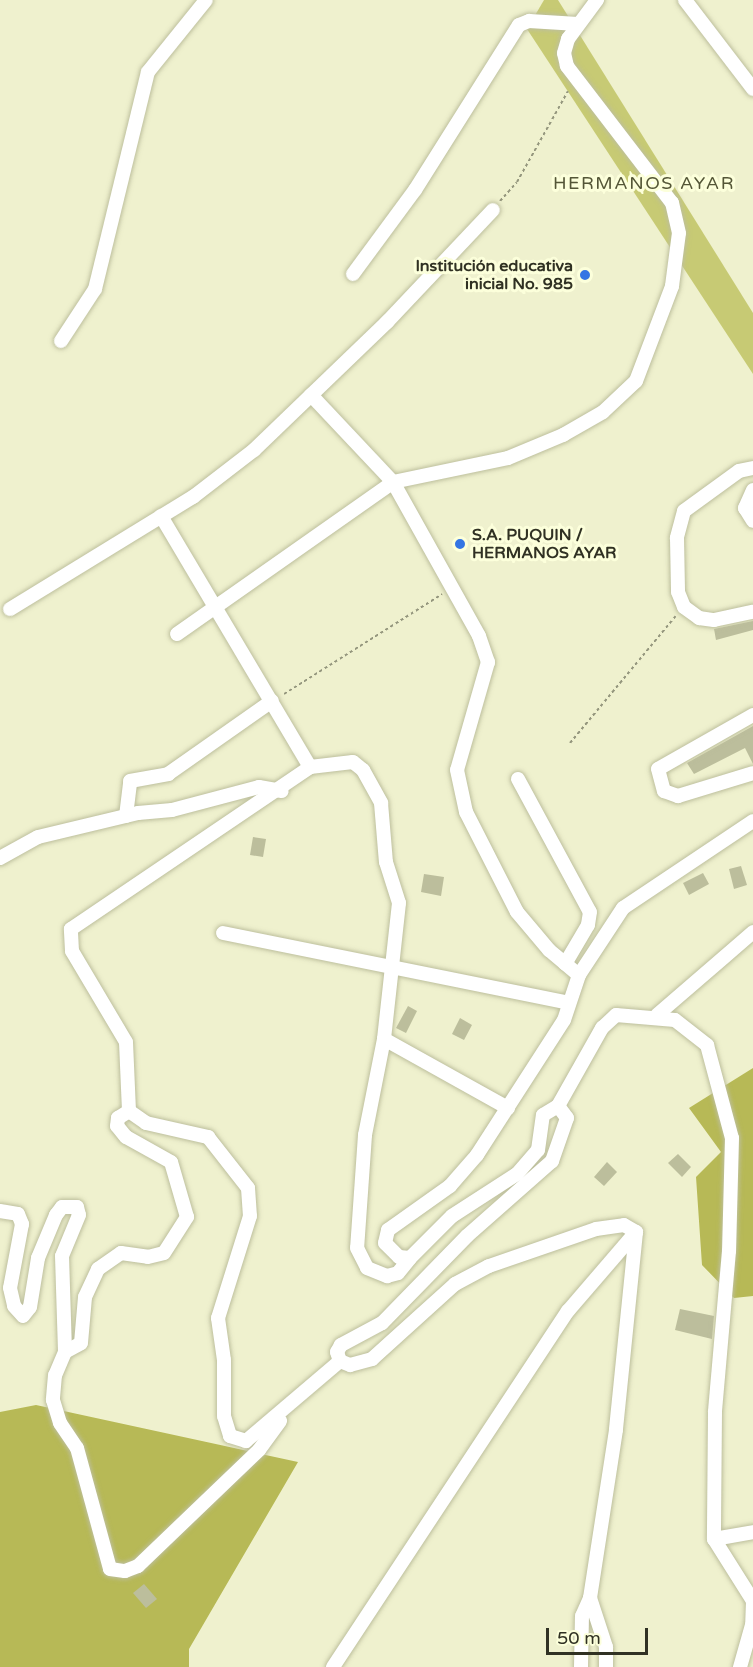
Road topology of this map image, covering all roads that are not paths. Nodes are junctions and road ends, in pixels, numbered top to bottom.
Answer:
1 (206, 0) edge
2 (597, 0) edge
3 (688, 2) edge
4 (578, 24) junction
5 (753, 89) edge
6 (493, 210) road end
7 (353, 273) dead end
8 (61, 341) dead end
9 (311, 395) junction
10 (753, 468) edge
11 (393, 482) junction
12 (753, 490) edge
13 (161, 516) junction
14 (753, 521) edge
15 (217, 605) junction
16 (10, 609) dead end
17 (753, 612) edge
18 (177, 634) dead end
19 (272, 701) junction
20 (753, 715) edge
21 (310, 767) junction
22 (753, 773) edge
23 (518, 778) dead end
24 (282, 790) junction
25 (126, 816) junction
26 (753, 821) edge
27 (0, 858) edge
28 (753, 932) edge
29 (223, 933) dead end
30 (565, 964) junction
31 (390, 969) junction
32 (579, 975) junction
33 (569, 1003) junction
34 (657, 1015) junction
35 (384, 1039) junction
36 (558, 1106) junction
37 (508, 1108) junction
38 (129, 1112) junction
39 (0, 1211) edge
40 (636, 1232) junction
41 (410, 1258) junction
42 (65, 1353) junction
43 (340, 1361) junction
44 (290, 1407) junction
45 (753, 1532) edge
46 (714, 1539) junction
47 (590, 1598) junction
48 (333, 1667) edge
49 (581, 1667) edge
50 (606, 1667) edge
51 (740, 1667) edge

1 - 8 street
2 - 4 street
3 - 5 street
4 - 7 street
4 - 11 street
6 - 9 street
9 - 11 street
9 - 13 street
10 - 17 street
11 - 15 street
11 - 30 street
12 - 14 street
13 - 15 street
13 - 16 street
15 - 18 street
15 - 19 street
19 - 21 street
19 - 25 street
20 - 22 street
21 - 24 street
21 - 31 street
23 - 30 street
24 - 25 street
24 - 38 street
25 - 27 street
26 - 32 street
28 - 34 street
29 - 31 street
30 - 32 street
31 - 33 street
31 - 35 street
32 - 33 street
33 - 37 street
34 - 36 street
34 - 46 street
35 - 37 street
35 - 41 street
36 - 41 street
36 - 43 street
37 - 41 street
38 - 42 street
38 - 44 street
39 - 42 street
40 - 43 street
40 - 47 street
40 - 48 street
42 - 44 street
43 - 44 street
45 - 46 street
46 - 51 street
47 - 49 street
47 - 50 street

